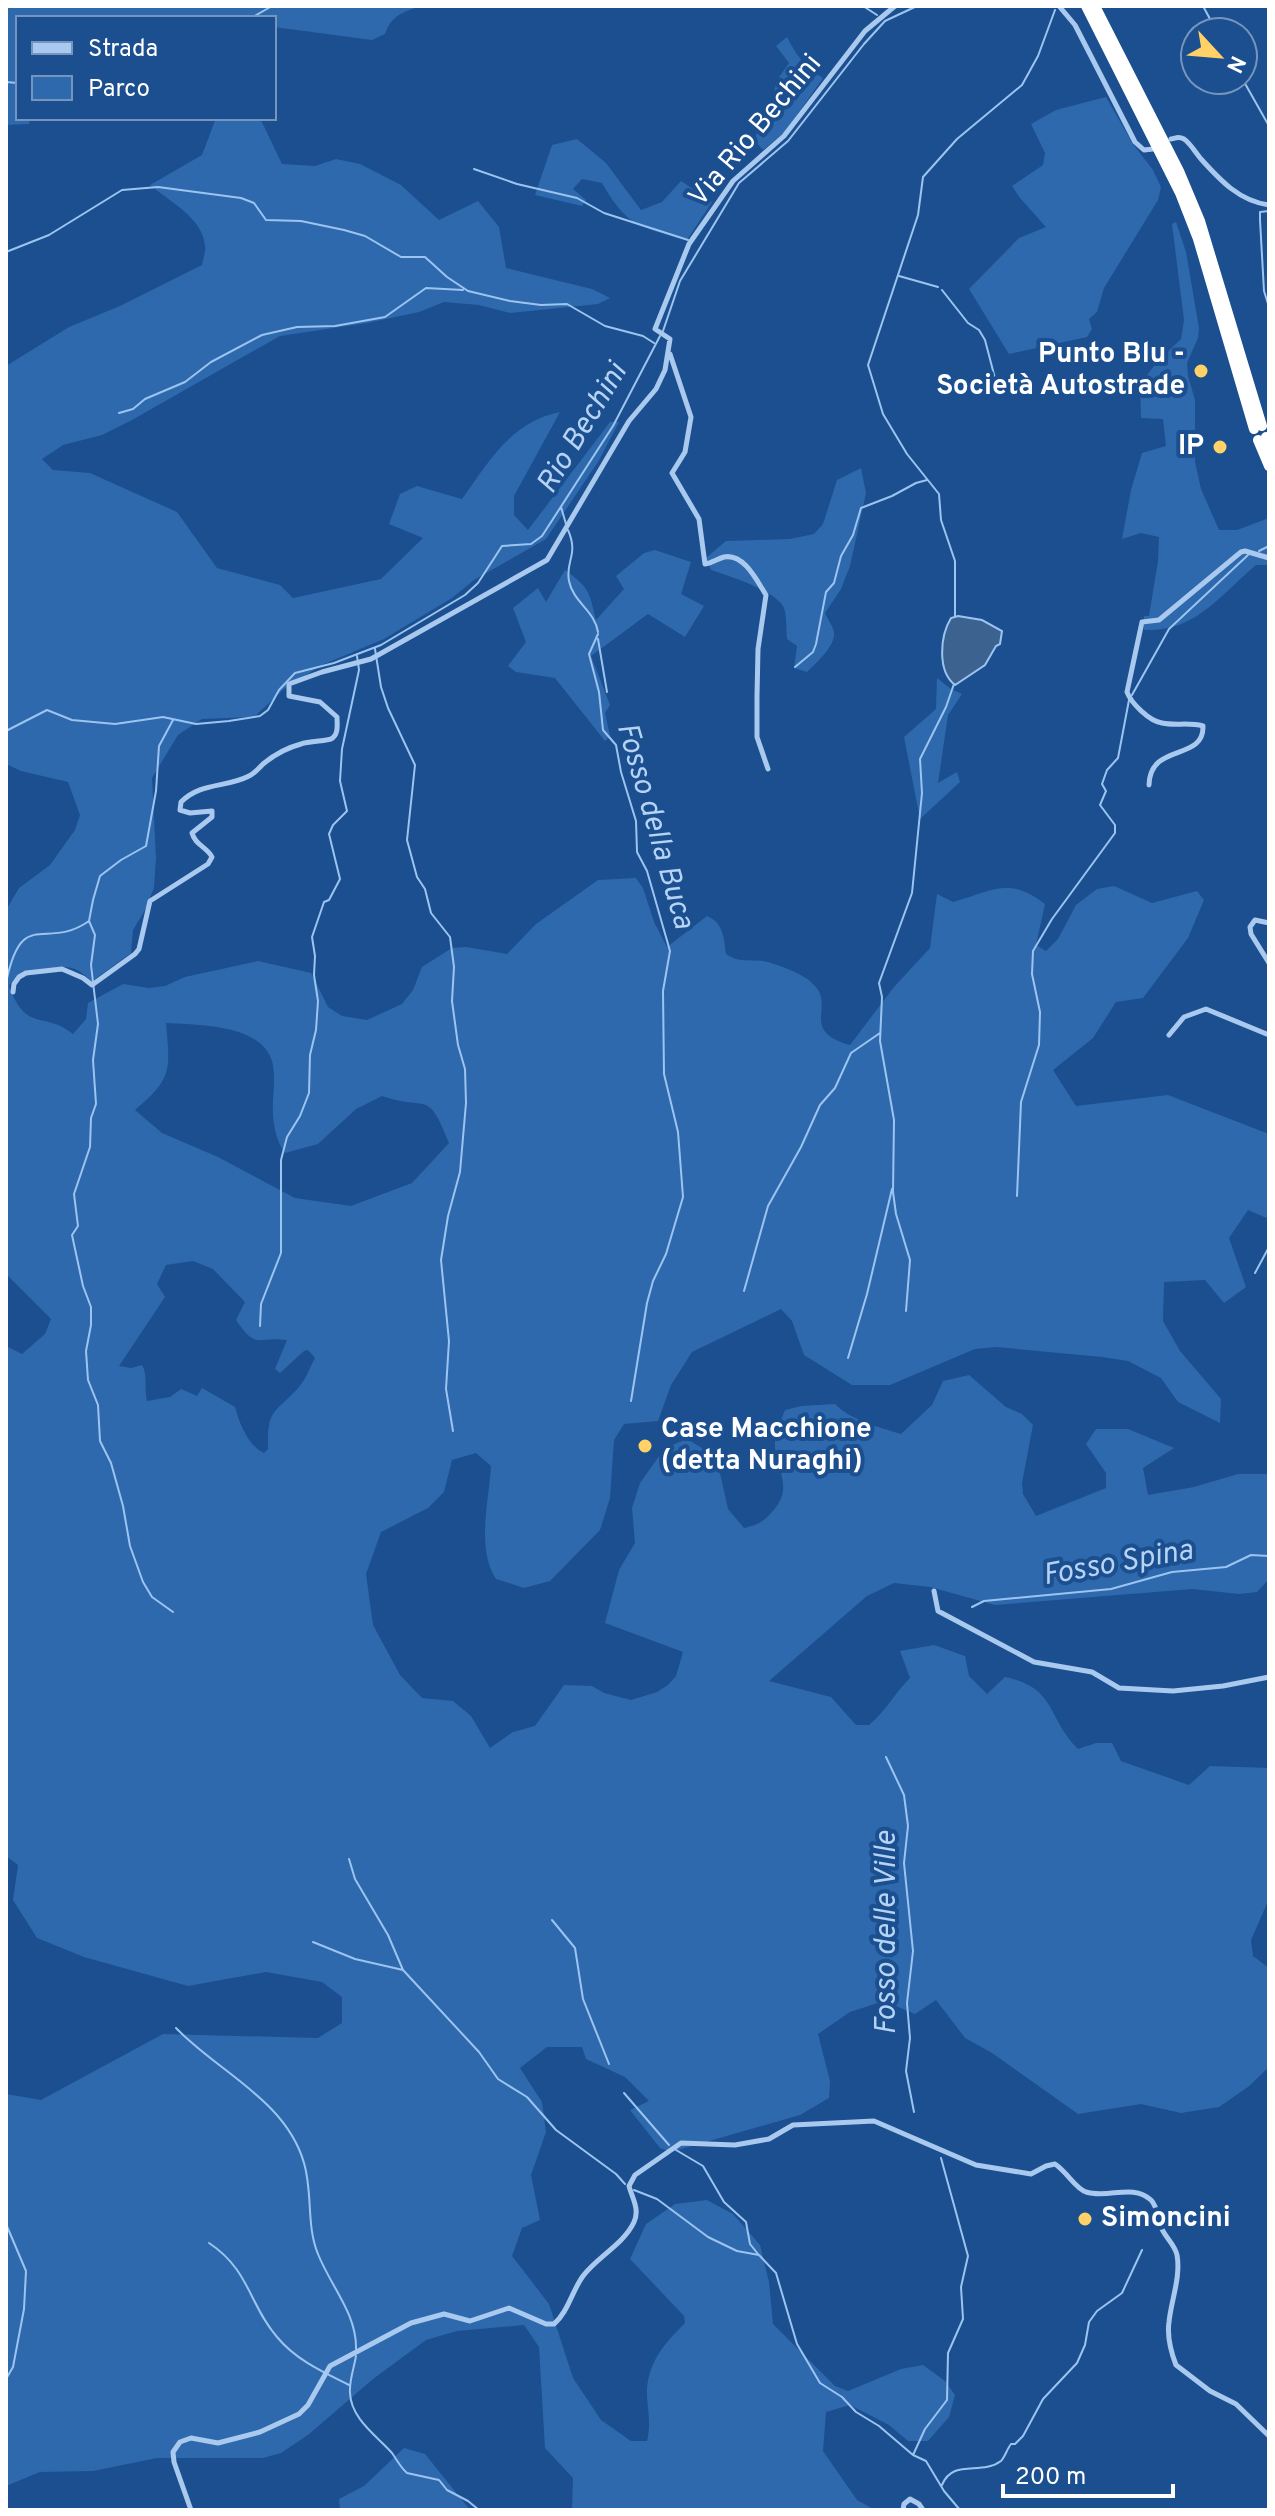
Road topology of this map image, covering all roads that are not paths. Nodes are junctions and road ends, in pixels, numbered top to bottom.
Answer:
1 (895, 6) edge
2 (1059, 6) edge
3 (1086, 6) edge
4 (1095, 6) edge
5 (1171, 139) dead end
6 (1153, 149) dead end
7 (1269, 205) edge
8 (670, 353) junction
9 (1262, 436) edge
10 (1269, 466) edge
11 (1269, 558) edge
12 (768, 769) dead end
13 (1149, 785) dead end
14 (1269, 923) edge
15 (1269, 963) edge
16 (13, 992) dead end
17 (1169, 1035) dead end
18 (1269, 1035) edge
19 (934, 1591) dead end
20 (1269, 1677) edge
21 (1269, 2436) edge
22 (191, 2510) edge
23 (903, 2510) edge
24 (923, 2510) edge

1 - 8 street, Via Rio Bechini
2 - 6 street
3 - 9 highway
4 - 9 highway
5 - 7 street
8 - 12 street
8 - 16 street
9 - 10 highway
11 - 13 street
14 - 15 street
17 - 18 street
19 - 20 street
21 - 22 street
23 - 24 street

